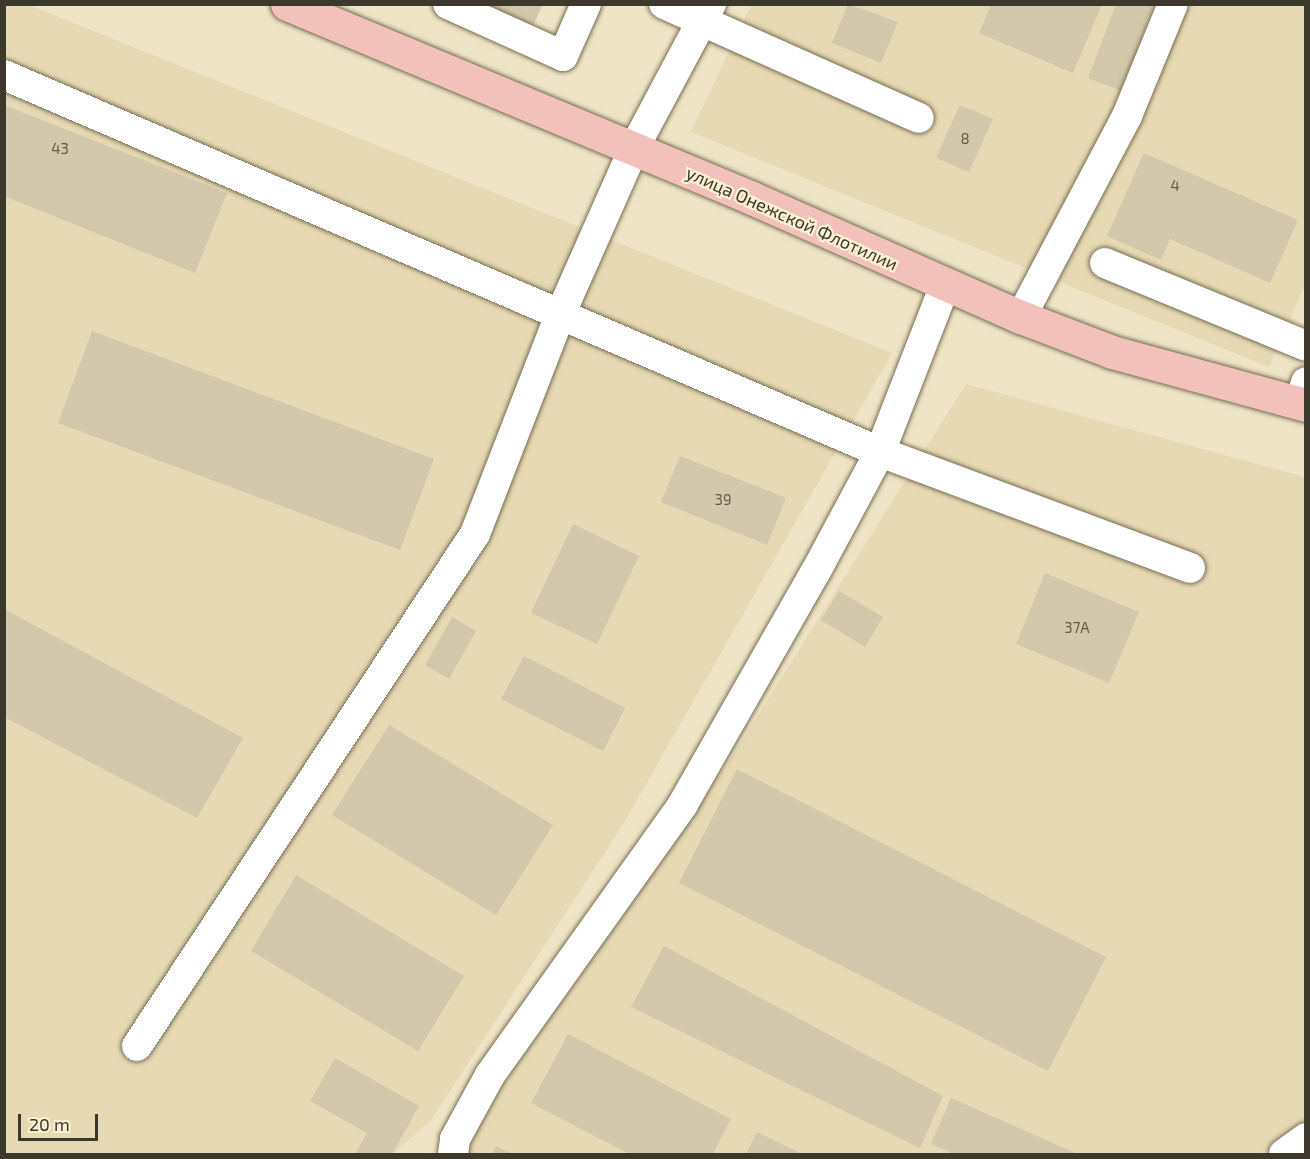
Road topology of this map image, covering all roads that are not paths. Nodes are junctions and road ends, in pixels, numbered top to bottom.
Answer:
1 (287, 4) edge
2 (448, 4) edge
3 (586, 4) edge
4 (664, 4) edge
5 (1173, 4) edge
6 (707, 14) edge
7 (4, 75) edge
8 (919, 118) dead end
9 (633, 150) junction
10 (1105, 263) dead end
11 (945, 285) junction
12 (560, 315) junction
13 (1021, 317) junction
14 (1305, 346) edge
15 (1303, 397) edge
16 (880, 452) junction
17 (1190, 568) dead end
18 (137, 1046) dead end
19 (1305, 1138) edge
20 (453, 1155) edge
21 (1284, 1155) edge

1 - 9 main road, улица Онежской Флотилии
2 - 3 lane
4 - 6 lane
5 - 13 lane
6 - 8 lane
6 - 9 lane
7 - 12 lane
9 - 11 main road, улица Онежской Флотилии
9 - 12 lane
10 - 14 lane
11 - 13 main road, улица Онежской Флотилии
11 - 16 lane
12 - 16 lane
12 - 18 lane
13 - 15 main road, улица Онежской Флотилии
16 - 17 lane
16 - 20 lane
19 - 21 lane

